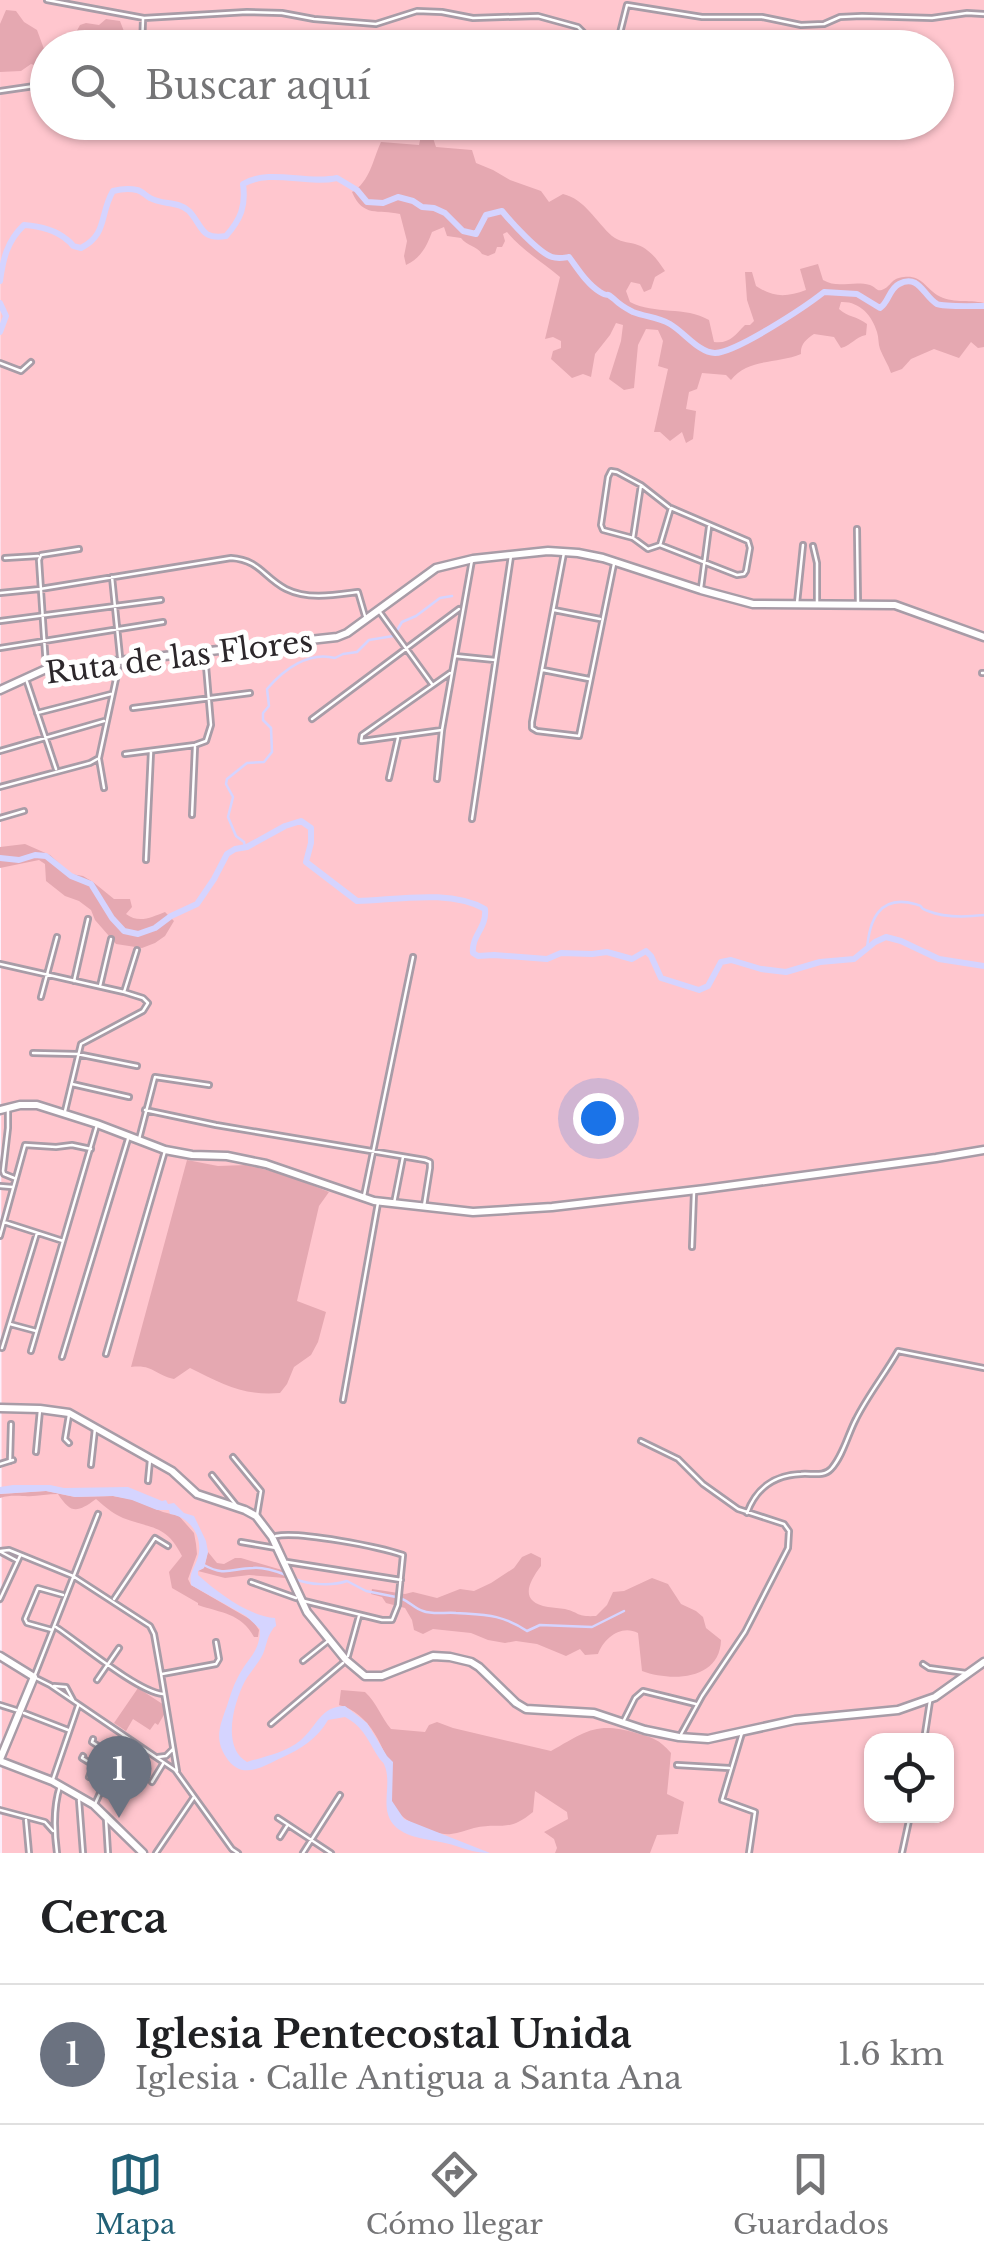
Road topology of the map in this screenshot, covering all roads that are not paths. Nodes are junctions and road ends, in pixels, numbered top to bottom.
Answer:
1 (46, 0) edge
2 (984, 14) edge
3 (143, 18) junction
4 (143, 30) edge
5 (581, 30) edge
6 (621, 30) edge
7 (30, 87) edge
8 (0, 92) edge
9 (30, 362) dead end
10 (1, 365) edge
11 (641, 485) junction
12 (670, 508) junction
13 (709, 525) junction
14 (857, 528) dead end
15 (633, 538) junction
16 (660, 545) junction
17 (803, 545) dead end
18 (813, 546) dead end
19 (78, 549) dead end
20 (564, 552) junction
21 (511, 554) junction
22 (42, 555) junction
23 (5, 558) dead end
24 (472, 559) junction
25 (614, 561) junction
26 (705, 562) junction
27 (112, 577) junction
28 (40, 589) junction
29 (701, 590) junction
30 (0, 594) edge
31 (162, 600) dead end
32 (797, 604) junction
33 (818, 604) junction
34 (858, 604) junction
35 (114, 607) junction
36 (462, 608) junction
37 (378, 609) junction
38 (552, 610) junction
39 (42, 616) junction
40 (366, 618) junction
41 (602, 619) junction
42 (0, 621) edge
43 (163, 622) dead end
44 (117, 630) junction
45 (984, 636) edge
46 (44, 642) junction
47 (0, 648) edge
48 (406, 650) junction
49 (205, 652) junction
50 (455, 656) junction
51 (496, 660) junction
52 (120, 661) junction
53 (46, 669) junction
54 (541, 670) junction
55 (452, 672) junction
56 (25, 677) junction
57 (590, 679) junction
58 (432, 684) junction
59 (0, 690) edge
60 (250, 693) dead end
61 (112, 694) junction
62 (208, 700) junction
63 (132, 708) dead end
64 (37, 713) junction
65 (312, 719) dead end
66 (106, 720) junction
67 (442, 730) junction
68 (398, 737) junction
69 (45, 739) junction
70 (195, 745) junction
71 (151, 750) junction
72 (0, 751) edge
73 (126, 754) dead end
74 (99, 758) junction
75 (57, 771) junction
76 (390, 778) dead end
77 (436, 780) dead end
78 (0, 787) edge
79 (104, 788) dead end
80 (24, 811) dead end
81 (192, 815) dead end
82 (0, 818) edge
83 (472, 819) dead end
84 (146, 860) dead end
85 (88, 920) dead end
86 (56, 937) dead end
87 (110, 939) dead end
88 (137, 950) dead end
89 (413, 958) dead end
90 (0, 964) edge
91 (46, 977) junction
92 (74, 982) junction
93 (100, 988) junction
94 (124, 992) junction
95 (42, 997) dead end
96 (33, 1053) dead end
97 (77, 1054) junction
98 (136, 1066) dead end
99 (70, 1084) junction
100 (209, 1085) dead end
101 (129, 1097) dead end
102 (4, 1109) edge
103 (146, 1110) junction
104 (64, 1113) junction
105 (98, 1124) junction
106 (8, 1128) junction
107 (0, 1130) edge
108 (126, 1136) junction
109 (138, 1140) junction
110 (91, 1149) junction
111 (165, 1150) junction
112 (374, 1150) junction
113 (984, 1150) edge
114 (404, 1155) junction
115 (16, 1178) junction
116 (0, 1186) edge
117 (14, 1187) junction
118 (694, 1190) junction
119 (363, 1198) junction
120 (378, 1202) junction
121 (394, 1204) junction
122 (0, 1206) edge
123 (8, 1208) junction
124 (424, 1208) junction
125 (4, 1222) junction
126 (37, 1233) junction
127 (0, 1236) edge
128 (64, 1242) junction
129 (692, 1247) dead end
130 (9, 1323) junction
131 (38, 1332) junction
132 (2, 1348) edge
133 (31, 1351) dead end
134 (106, 1354) dead end
135 (62, 1357) dead end
136 (984, 1368) edge
137 (343, 1400) dead end
138 (0, 1408) edge
139 (40, 1408) junction
140 (69, 1413) junction
141 (12, 1424) dead end
142 (95, 1428) junction
143 (641, 1440) dead end
144 (70, 1443) dead end
145 (36, 1452) dead end
146 (233, 1457) dead end
147 (150, 1458) junction
148 (0, 1464) edge
149 (91, 1465) dead end
150 (212, 1475) dead end
151 (148, 1481) dead end
152 (236, 1507) junction
153 (747, 1513) junction
154 (98, 1514) dead end
155 (256, 1516) junction
156 (272, 1537) junction
157 (241, 1542) dead end
158 (168, 1546) dead end
159 (278, 1549) junction
160 (0, 1551) edge
161 (21, 1555) junction
162 (18, 1561) junction
163 (285, 1562) junction
164 (74, 1576) junction
165 (401, 1580) junction
166 (251, 1582) dead end
167 (66, 1596) junction
168 (0, 1598) edge
169 (300, 1600) junction
170 (113, 1602) junction
171 (359, 1614) junction
172 (54, 1628) junction
173 (330, 1640) junction
174 (216, 1642) dead end
175 (119, 1648) dead end
176 (0, 1656) edge
177 (346, 1660) junction
178 (304, 1661) dead end
179 (984, 1662) edge
180 (108, 1664) junction
181 (923, 1664) dead end
182 (161, 1674) junction
183 (968, 1674) junction
184 (34, 1677) junction
185 (97, 1680) dead end
186 (164, 1694) junction
187 (930, 1700) junction
188 (76, 1703) junction
189 (697, 1704) junction
190 (0, 1705) edge
191 (21, 1712) junction
192 (622, 1723) junction
193 (271, 1724) dead end
194 (69, 1730) junction
195 (742, 1732) junction
196 (925, 1733) edge
197 (125, 1736) junction
198 (679, 1737) junction
199 (93, 1739) dead end
200 (174, 1748) junction
201 (83, 1756) dead end
202 (155, 1757) junction
203 (116, 1758) junction
204 (0, 1760) edge
205 (164, 1763) junction
206 (677, 1765) dead end
207 (94, 1766) junction
208 (730, 1768) junction
209 (177, 1772) junction
210 (108, 1774) junction
211 (89, 1778) dead end
212 (56, 1782) junction
213 (152, 1782) dead end
214 (79, 1795) junction
215 (340, 1795) dead end
216 (194, 1797) junction
217 (94, 1804) junction
218 (0, 1810) edge
219 (106, 1814) junction
220 (26, 1817) junction
221 (278, 1818) dead end
222 (908, 1823) edge
223 (288, 1824) junction
224 (54, 1833) junction
225 (280, 1837) dead end
226 (311, 1840) junction
227 (231, 1851) edge
228 (29, 1853) edge
229 (56, 1853) edge
230 (84, 1853) edge
231 (108, 1853) edge
232 (143, 1853) edge
233 (156, 1853) edge
234 (238, 1853) edge
235 (302, 1853) edge
236 (331, 1853) edge
237 (749, 1853) edge
238 (902, 1853) edge

1 - 3 street
2 - 6 street
3 - 4 street
3 - 5 street
7 - 8 street
9 - 10 street
11 - 12 street
11 - 15 street
11 - 15 street
12 - 13 street
12 - 16 street
13 - 26 street
13 - 26 street
14 - 34 street
15 - 16 street
16 - 26 street
17 - 32 street
18 - 33 street
19 - 22 street
20 - 21 street, Ruta de las Flores
20 - 25 street, Ruta de las Flores
20 - 38 street
21 - 24 street, Ruta de las Flores
21 - 51 street
22 - 23 street
22 - 28 street
24 - 36 street
24 - 37 street, Ruta de las Flores
25 - 29 street, Ruta de las Flores
25 - 41 street
26 - 29 street
27 - 28 street
27 - 35 street
27 - 40 street
28 - 30 street
28 - 39 street
29 - 32 street, Ruta de las Flores
31 - 35 street
32 - 33 street, Ruta de las Flores
33 - 34 street, Ruta de las Flores
34 - 45 street, Ruta de las Flores
35 - 39 street
35 - 44 street
36 - 48 street
36 - 50 street
37 - 40 street, Ruta de las Flores
37 - 48 street
38 - 41 street
38 - 54 street
39 - 42 street
39 - 46 street
40 - 49 street, Ruta de las Flores
41 - 57 street
43 - 44 street
44 - 46 street
44 - 52 street
46 - 47 street
46 - 53 street
48 - 58 street
48 - 65 street
49 - 52 street, Ruta de las Flores
49 - 62 street
50 - 51 street
50 - 55 street
51 - 83 street
52 - 53 street, Ruta de las Flores
52 - 61 street
53 - 56 street, Ruta de las Flores
54 - 57 street
54 - 57 street
55 - 58 street
55 - 67 street
56 - 59 street, Ruta de las Flores
56 - 64 street
58 - 68 street
60 - 62 street
61 - 64 street
61 - 66 street
62 - 63 street
62 - 70 street
64 - 69 street
66 - 69 street
66 - 74 street
67 - 68 street
67 - 77 street
68 - 76 street
69 - 72 street
69 - 75 street
70 - 71 street
70 - 81 street
71 - 73 street
71 - 84 street
74 - 75 street
74 - 79 street
75 - 78 street
80 - 82 street
85 - 92 street
86 - 91 street
87 - 93 street
88 - 94 street
89 - 112 street
90 - 91 street
91 - 92 street
91 - 95 street
92 - 93 street
93 - 94 street
94 - 97 street
96 - 97 street
97 - 98 street
97 - 99 street
99 - 101 street
99 - 104 street
100 - 103 street
102 - 104 street
102 - 106 street
103 - 109 street
103 - 112 street
104 - 105 street
105 - 108 street
105 - 110 street
106 - 107 street
106 - 115 street
108 - 109 street
108 - 135 street
109 - 111 street
110 - 115 street
110 - 128 street
111 - 119 street
111 - 134 street
112 - 114 street
112 - 119 street
113 - 118 street
114 - 121 street
114 - 124 street
115 - 117 street
116 - 117 street
117 - 123 street
118 - 124 street
118 - 129 street
119 - 120 street
120 - 121 street
120 - 137 street
121 - 124 street
122 - 123 street
123 - 125 street
125 - 126 street
125 - 127 street
126 - 128 street
126 - 130 street
128 - 131 street
130 - 131 street
130 - 132 street
131 - 133 street
136 - 153 street
138 - 139 street
139 - 140 street
139 - 145 street
140 - 142 street
140 - 144 street
141 - 148 street
142 - 147 street
142 - 149 street
143 - 153 street
146 - 155 street
147 - 151 street
147 - 152 street
150 - 152 street
152 - 155 street
153 - 189 street
154 - 164 street
155 - 156 street
156 - 159 street
156 - 165 street
157 - 159 street
158 - 170 street
159 - 163 street
160 - 161 street
160 - 162 street
161 - 162 street
161 - 164 street
162 - 168 street
163 - 165 street
163 - 169 street
164 - 167 street
164 - 170 street
165 - 171 street
166 - 169 street
167 - 172 street
167 - 172 street
169 - 171 street
169 - 173 street
170 - 182 street
171 - 177 street
172 - 180 street
172 - 184 street
173 - 177 street
173 - 178 street
174 - 182 street
175 - 180 street
176 - 184 street
177 - 192 street
177 - 193 street
179 - 183 street
180 - 185 street
180 - 186 street
181 - 183 street
182 - 186 street
183 - 187 street
184 - 188 street
184 - 191 street
186 - 200 street
187 - 195 street
187 - 196 street
188 - 194 street
188 - 197 street
189 - 192 street
189 - 198 street
190 - 191 street
191 - 194 street
191 - 204 street
192 - 198 street
194 - 212 street
195 - 198 street
195 - 208 street
197 - 202 street
197 - 203 street
199 - 203 street
200 - 202 street
200 - 209 street
201 - 207 street
202 - 205 street
203 - 210 street
204 - 212 street
205 - 209 street
205 - 213 street
206 - 208 street
207 - 210 street
207 - 211 street
208 - 237 street
209 - 216 street
210 - 217 street
212 - 214 street
212 - 224 street
214 - 217 street
214 - 230 street
215 - 226 street
216 - 227 street
216 - 233 street
217 - 219 street
218 - 220 street
219 - 231 street
219 - 232 street
220 - 224 street
220 - 228 street
221 - 223 street
222 - 238 street
223 - 225 street
223 - 226 street
224 - 229 street
226 - 235 street
226 - 236 street
227 - 234 street

